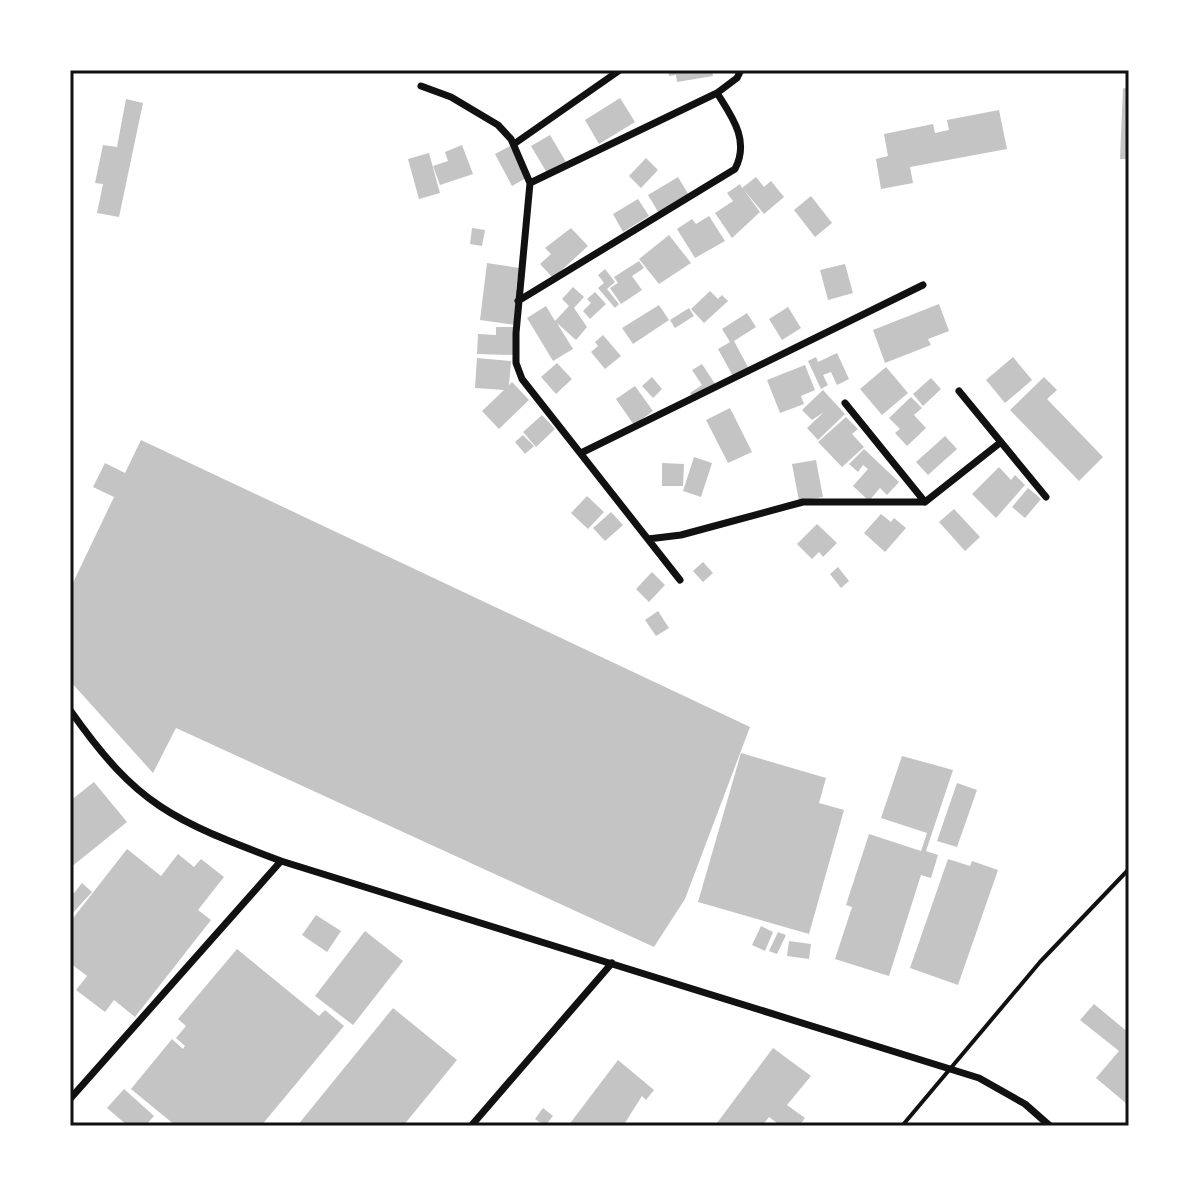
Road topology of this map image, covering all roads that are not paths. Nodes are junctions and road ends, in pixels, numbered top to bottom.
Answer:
1 (620, 70) edge
2 (741, 70) edge
3 (421, 86) dead end
4 (717, 93) junction
5 (514, 144) junction
6 (530, 183) junction
7 (923, 285) dead end
8 (518, 301) junction
9 (959, 391) dead end
10 (845, 403) dead end
11 (1001, 442) junction
12 (581, 453) junction
13 (1046, 497) dead end
14 (925, 502) junction
15 (648, 539) junction
16 (680, 580) dead end
17 (70, 710) edge
18 (281, 861) junction
19 (1129, 869) edge
20 (612, 963) junction
21 (951, 1069) junction
22 (70, 1099) edge
23 (471, 1126) edge
24 (902, 1126) edge
25 (1050, 1126) edge

1 - 5 street
2 - 4 street
3 - 5 street
4 - 6 street
4 - 8 street
5 - 6 street
6 - 8 street
7 - 12 street
8 - 12 street
9 - 11 street
10 - 14 street
11 - 13 street
11 - 14 street
12 - 15 street
14 - 15 street
15 - 16 street
17 - 18 street
18 - 20 street
18 - 22 street
19 - 21 lane
20 - 21 street
20 - 23 street
21 - 24 lane
21 - 25 street

